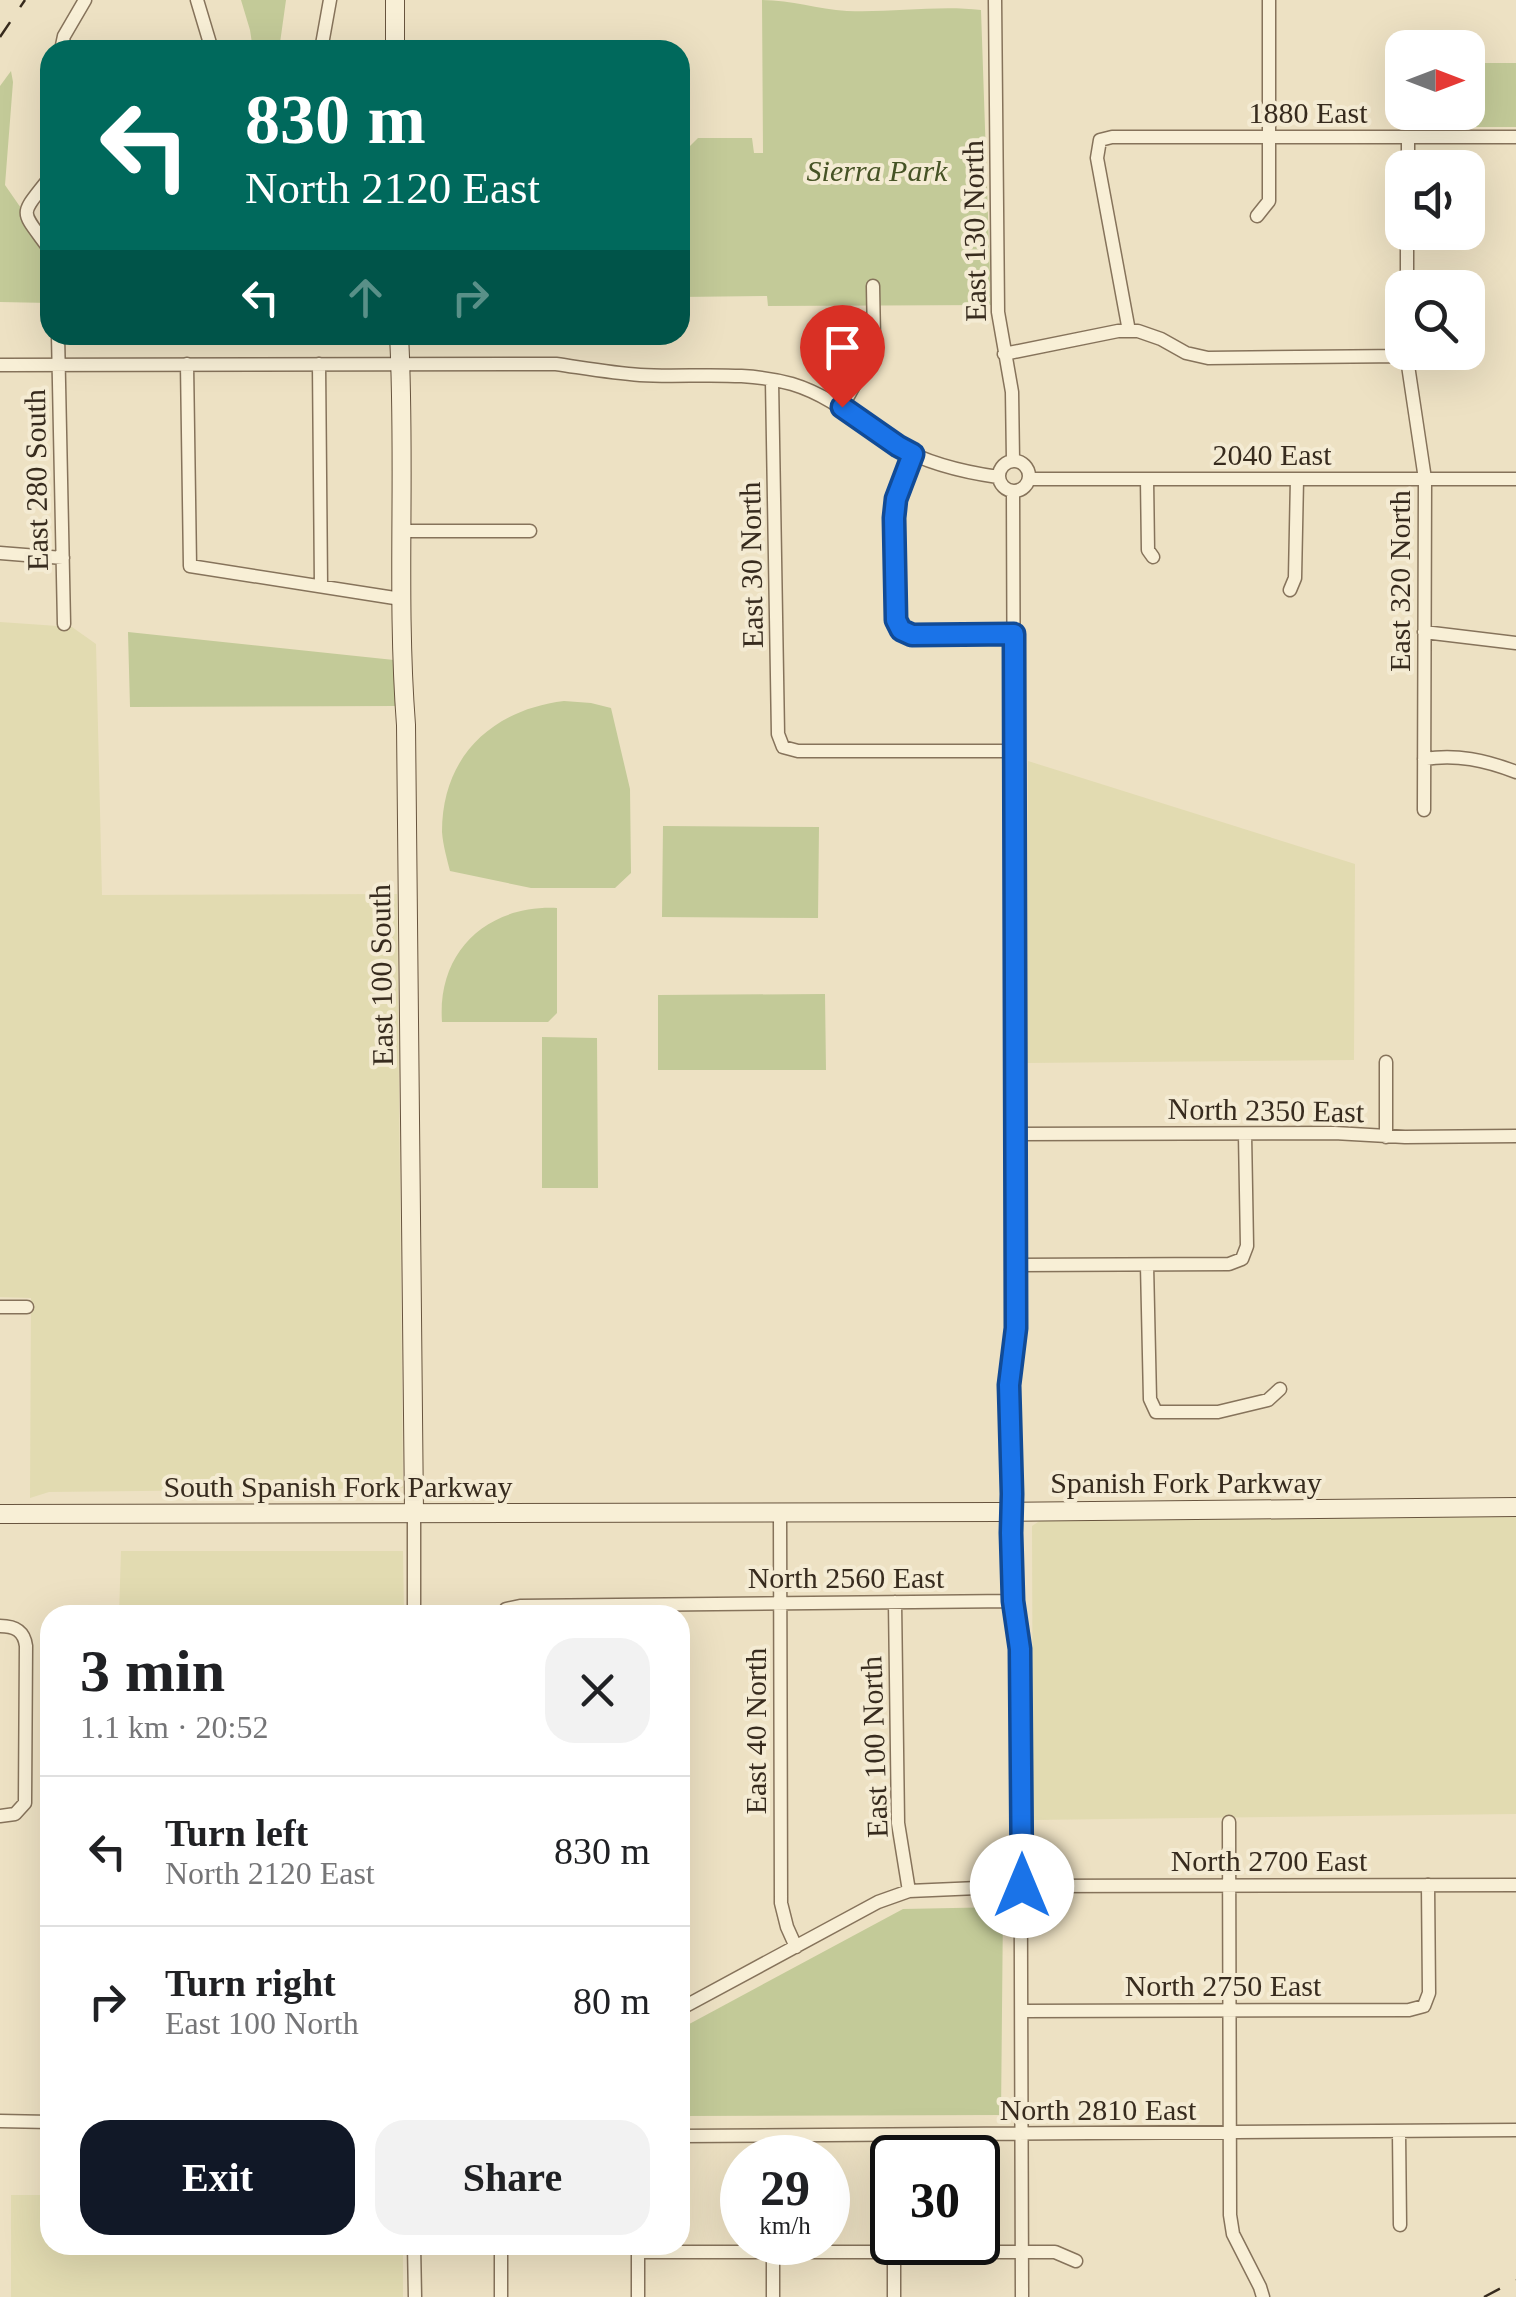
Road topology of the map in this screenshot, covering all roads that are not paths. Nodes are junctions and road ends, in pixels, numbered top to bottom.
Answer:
1 (86, 0) edge
2 (197, 0) edge
3 (330, 0) edge
4 (395, 0) edge
5 (995, 0) edge
6 (1269, 0) edge
7 (63, 40) edge
8 (209, 40) edge
9 (323, 40) edge
10 (395, 40) edge
11 (1269, 137) junction
12 (1408, 137) junction
13 (1516, 137) edge
14 (1408, 150) edge
15 (40, 190) edge
16 (1257, 216) dead end
17 (40, 236) edge
18 (872, 286) dead end
19 (1129, 331) junction
20 (58, 345) edge
21 (399, 345) edge
22 (1004, 354) junction
23 (1385, 354) edge
24 (188, 364) junction
25 (319, 364) junction
26 (400, 364) junction
27 (0, 365) edge
28 (58, 365) junction
29 (1408, 370) edge
30 (772, 380) junction
31 (842, 407) junction
32 (913, 454) junction
33 (1013, 460) junction
34 (998, 476) junction
35 (1516, 478) edge
36 (1029, 479) junction
37 (1297, 479) junction
38 (1425, 479) junction
39 (1148, 480) junction
40 (1013, 491) junction
41 (530, 531) dead end
42 (402, 532) junction
43 (0, 553) edge
44 (1153, 557) dead end
45 (62, 558) junction
46 (321, 585) junction
47 (1290, 590) dead end
48 (402, 599) junction
49 (64, 624) dead end
50 (1424, 632) junction
51 (1014, 634) junction
52 (1516, 644) edge
53 (1014, 751) junction
54 (1424, 759) junction
55 (1516, 772) edge
56 (1424, 810) dead end
57 (1386, 1062) dead end
58 (1016, 1134) junction
59 (1245, 1134) junction
60 (1516, 1136) edge
61 (1386, 1137) junction
62 (1016, 1265) junction
63 (1147, 1265) junction
64 (0, 1307) edge
65 (27, 1307) dead end
66 (1280, 1388) dead end
67 (1516, 1507) edge
68 (1012, 1510) junction
69 (676, 1511) joint
70 (414, 1512) junction
71 (780, 1513) junction
72 (0, 1514) edge
73 (1013, 1601) junction
74 (895, 1602) junction
75 (780, 1603) junction
76 (414, 1605) edge
77 (672, 1605) edge
78 (0, 1626) edge
79 (0, 1816) edge
80 (1229, 1822) dead end
81 (1229, 1885) junction
82 (1428, 1885) junction
83 (1516, 1885) edge
84 (1022, 1886) junction
85 (908, 1890) junction
86 (796, 1947) junction
87 (690, 2002) edge
88 (1022, 2010) junction
89 (1229, 2010) junction
90 (0, 2121) edge
91 (40, 2122) edge
92 (1516, 2130) edge
93 (1400, 2132) junction
94 (1231, 2133) junction
95 (1022, 2134) junction
96 (690, 2136) edge
97 (1400, 2226) dead end
98 (690, 2250) edge
99 (720, 2250) edge
100 (1000, 2252) edge
101 (1022, 2252) junction
102 (414, 2255) edge
103 (501, 2255) edge
104 (638, 2255) edge
105 (1076, 2261) dead end
106 (773, 2265) edge
107 (894, 2265) edge
108 (415, 2297) edge
109 (501, 2297) edge
110 (638, 2297) edge
111 (773, 2297) edge
112 (894, 2297) edge
113 (1022, 2297) edge
114 (1262, 2297) edge

1 - 7 street
2 - 8 street
3 - 9 street
4 - 10 street
5 - 22 street, East 130 North
6 - 11 street
11 - 12 street, 1880 East
11 - 16 street
11 - 19 street, 1880 East
12 - 13 street, 1880 East
12 - 14 street
15 - 17 street
18 - 31 street
19 - 22 street
19 - 23 street
20 - 28 street, East 280 South
21 - 26 street, East 100 South
22 - 33 street, East 130 North
24 - 25 street
24 - 28 street
24 - 46 street
25 - 26 street
25 - 46 street
26 - 30 street
26 - 42 street, East 100 South
27 - 28 street
28 - 45 street, East 280 South
29 - 38 street, East 320 North
30 - 31 street
30 - 53 street, East 30 North
31 - 32 street
32 - 34 street
32 - 51 street
33 - 34 street
33 - 36 street
34 - 40 street
35 - 38 street, 2040 East
36 - 39 street, 2040 East
36 - 40 street
37 - 38 street, 2040 East
37 - 39 street, 2040 East
37 - 47 street
38 - 50 street, East 320 North
39 - 44 street
40 - 51 street
41 - 42 street
42 - 48 street, East 100 South
43 - 45 street
45 - 49 street, East 280 South
46 - 48 street
48 - 70 street, East 100 South
50 - 52 street
50 - 54 street, East 320 North
51 - 53 street
53 - 58 street
54 - 55 street
54 - 56 street, East 320 North
57 - 61 street
58 - 59 street, North 2350 East
58 - 62 street
59 - 61 street, North 2350 East
59 - 63 street
60 - 61 street, North 2350 East
62 - 63 street
62 - 68 street
63 - 66 street
64 - 65 street
67 - 68 street, Spanish Fork Parkway
68 - 71 street, Spanish Fork Parkway
68 - 73 street
69 - 70 street, South Spanish Fork Parkway
69 - 71 street, Spanish Fork Parkway
70 - 72 street, South Spanish Fork Parkway
70 - 76 street, East 100 South
71 - 75 street, East 40 North
73 - 74 street, North 2560 East
73 - 84 street
74 - 75 street, North 2560 East
74 - 85 street, East 100 North
75 - 77 street, North 2560 East
75 - 86 street, East 40 North
78 - 79 street
80 - 81 street
81 - 82 street, North 2700 East
81 - 84 street, North 2700 East
81 - 89 street
82 - 83 street, North 2700 East
82 - 89 street, North 2750 East
84 - 85 street, North 2700 East
84 - 88 street
85 - 86 street
86 - 87 street
88 - 89 street, North 2750 East
88 - 95 street
89 - 94 street
90 - 91 street
92 - 93 street, North 2810 East
93 - 94 street, North 2810 East
93 - 97 street
94 - 95 street, North 2810 East
94 - 114 street
95 - 96 street, North 2810 East
95 - 101 street
98 - 99 street
100 - 101 street
101 - 105 street
101 - 113 street
102 - 108 street
103 - 109 street
104 - 110 street
106 - 111 street
107 - 112 street

